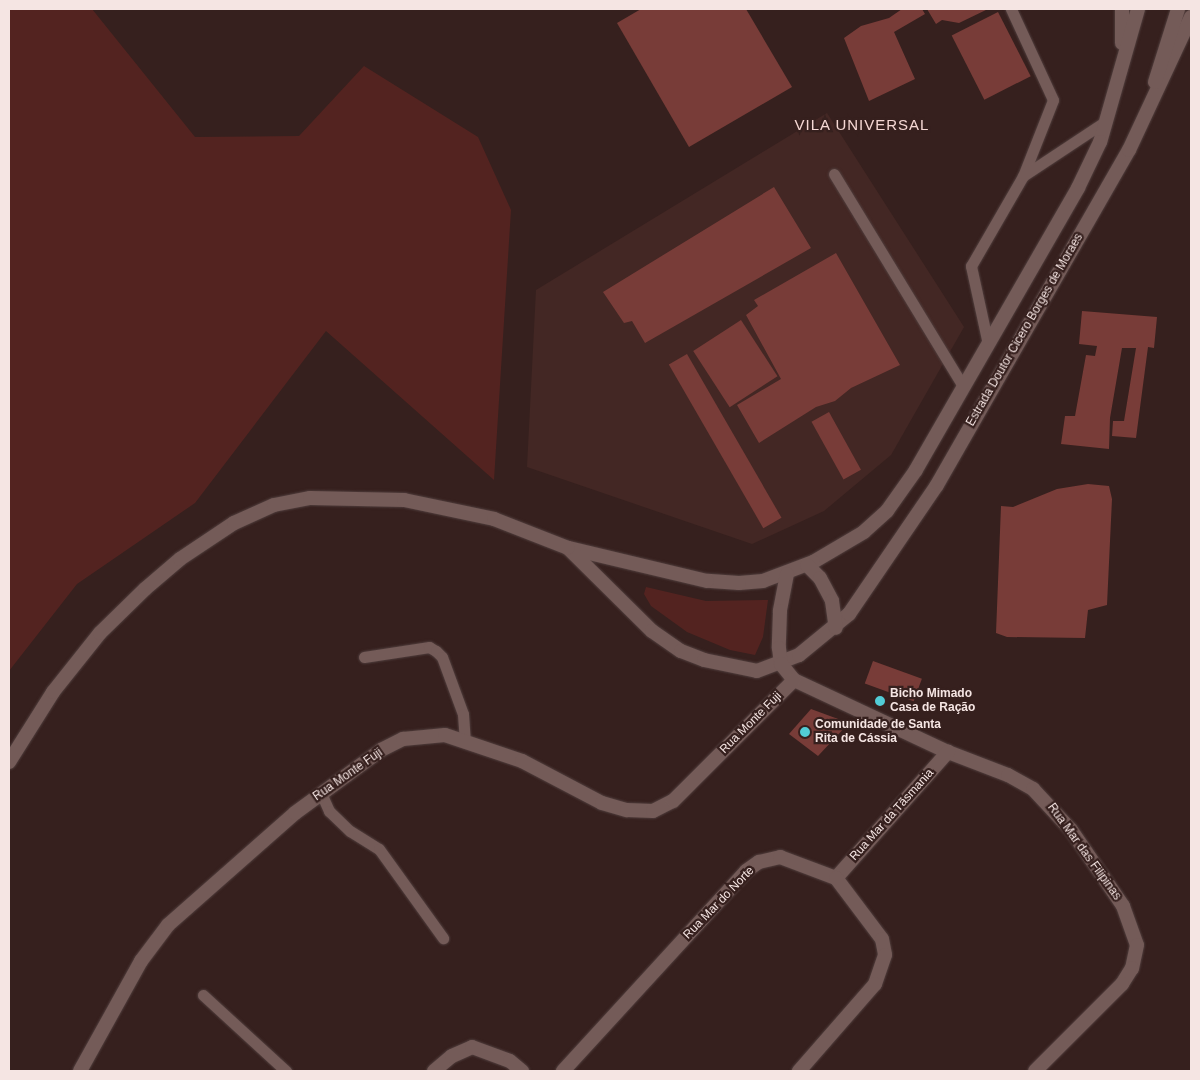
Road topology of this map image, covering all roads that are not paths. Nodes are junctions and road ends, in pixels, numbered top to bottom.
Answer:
1 (1011, 9) edge
2 (1122, 9) edge
3 (1138, 9) edge
4 (1178, 9) edge
5 (1191, 17) edge
6 (1122, 59) junction
7 (1148, 110) junction
8 (1106, 121) junction
9 (834, 174) dead end
10 (1023, 176) junction
11 (988, 344) junction
12 (963, 386) junction
13 (568, 548) junction
14 (807, 565) junction
15 (787, 574) junction
16 (836, 628) junction
17 (364, 656) dead end
18 (781, 664) junction
19 (794, 680) junction
20 (465, 740) junction
21 (948, 752) junction
22 (9, 762) edge
23 (321, 793) junction
24 (836, 878) junction
25 (443, 938) dead end
26 (202, 995) dead end
27 (80, 1071) edge
28 (286, 1071) edge
29 (434, 1071) edge
30 (522, 1071) edge
31 (563, 1071) edge
32 (799, 1071) edge
33 (1035, 1071) edge

1 - 10 lane
2 - 6 street
3 - 6 street, Estrada Doutor Cicero Borges de Moraes
4 - 7 street
5 - 7 street, Estrada Doutor Cicero Borges de Moraes
6 - 8 street, Estrada Doutor Cicero Borges de Moraes
7 - 16 street, Estrada Doutor Cicero Borges de Moraes
8 - 10 lane
8 - 11 street, Estrada Doutor Cicero Borges de Moraes
9 - 12 lane
10 - 11 lane
11 - 12 street, Estrada Doutor Cicero Borges de Moraes
12 - 14 street, Estrada Doutor Cicero Borges de Moraes
13 - 15 street, Estrada Doutor Cicero Borges de Moraes
13 - 18 street, Estrada Doutor Cicero Borges de Moraes
13 - 22 street, Estrada Doutor Cicero Borges de Moraes
14 - 15 street, Estrada Doutor Cicero Borges de Moraes
14 - 16 street
15 - 18 street
16 - 18 street, Estrada Doutor Cicero Borges de Moraes
17 - 20 lane
18 - 19 street, Rua Mar das Filipinas
19 - 20 street, Rua Monte Fuji
19 - 21 street, Rua Mar das Filipinas
20 - 23 street, Rua Monte Fuji
21 - 24 street, Rua Mar da Tãsmania
21 - 33 street, Rua Mar das Filipinas
23 - 25 lane
23 - 27 street, Rua Monte Fuji
24 - 31 street, Rua Mar do Norte
24 - 32 street, Rua Mar do Norte
26 - 28 lane
29 - 30 street

